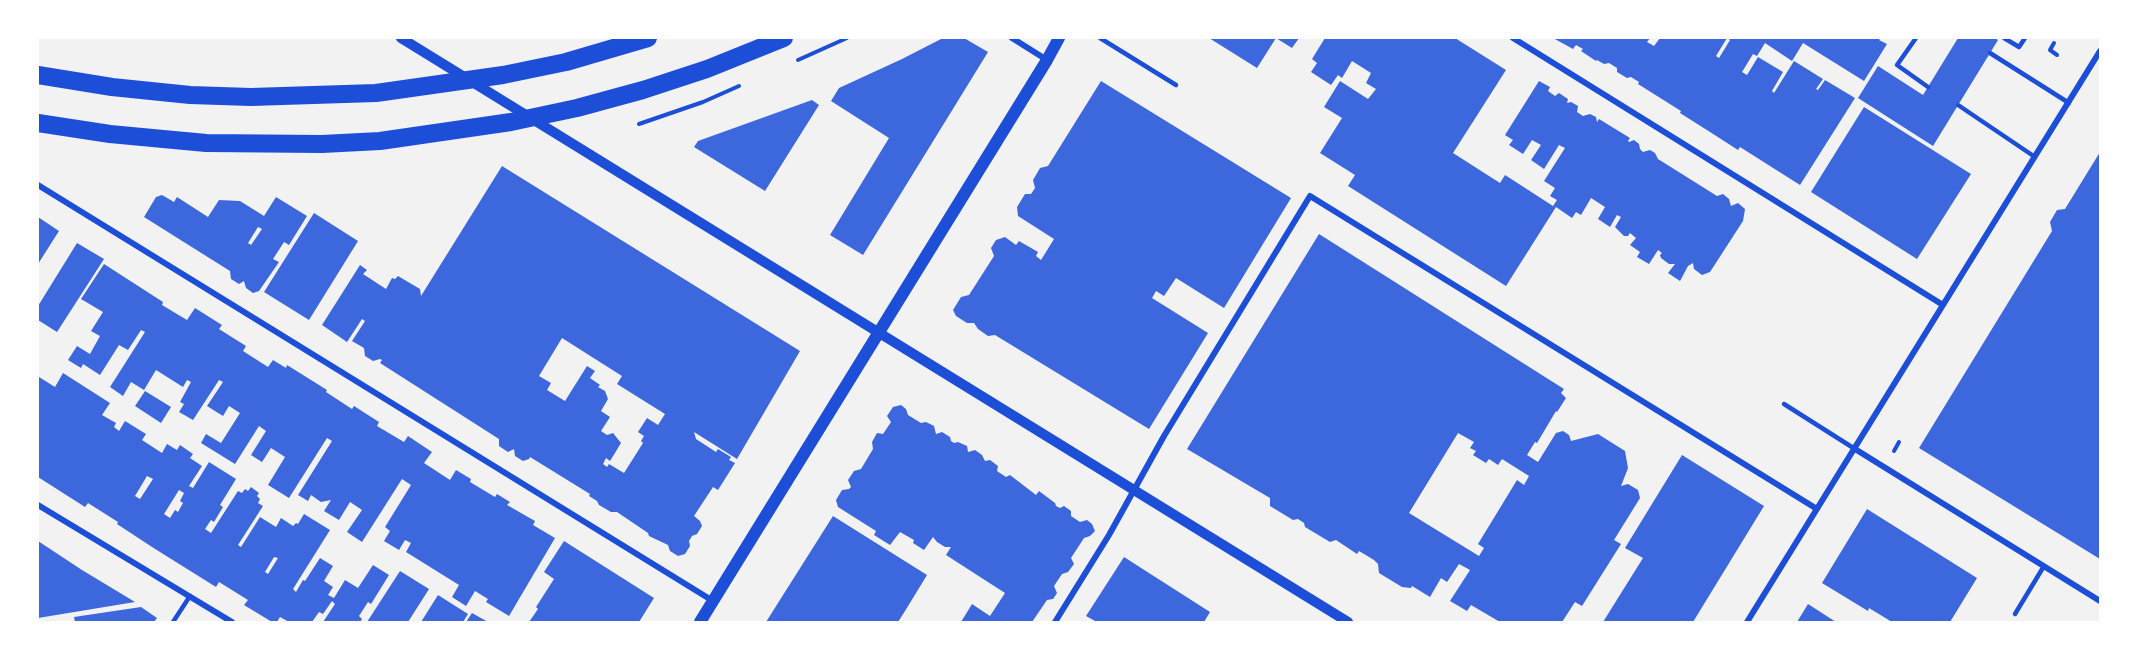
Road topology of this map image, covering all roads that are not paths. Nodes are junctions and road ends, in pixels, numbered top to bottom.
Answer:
1 (401, 38) edge
2 (648, 38) edge
3 (784, 38) edge
4 (1012, 38) edge
5 (1059, 38) edge
6 (1100, 38) edge
7 (1513, 38) edge
8 (1916, 38) edge
9 (2004, 38) edge
10 (2025, 38) edge
11 (2100, 51) edge
12 (1990, 53) dead end
13 (1047, 60) junction
14 (38, 75) edge
15 (1176, 85) dead end
16 (1928, 87) dead end
17 (2068, 103) junction
18 (1958, 105) dead end
19 (38, 123) edge
20 (2035, 157) junction
21 (38, 185) edge
22 (1943, 305) junction
23 (878, 332) junction
24 (1784, 404) dead end
25 (1855, 449) junction
26 (1133, 490) junction
27 (38, 505) edge
28 (1817, 509) junction
29 (2044, 566) junction
30 (190, 596) junction
31 (713, 601) junction
32 (2100, 601) edge
33 (2015, 614) dead end
34 (173, 622) edge
35 (232, 622) edge
36 (700, 622) edge
37 (1055, 622) edge
38 (1348, 622) edge
39 (1747, 622) edge

1 - 23 street
2 - 14 highway
3 - 19 highway
4 - 13 street
5 - 13 main road
6 - 15 lane
7 - 22 street
8 - 16 lane
9 - 10 lane
11 - 17 street
12 - 17 lane
13 - 23 main road
17 - 20 street
18 - 20 lane
20 - 22 street
21 - 31 street
22 - 25 street
23 - 26 street
23 - 31 main road
24 - 25 lane
25 - 28 street
25 - 29 street
26 - 28 street
26 - 37 street
26 - 38 street
27 - 30 street
28 - 39 street
29 - 32 street
29 - 33 lane
30 - 34 lane
30 - 35 street
31 - 36 main road

